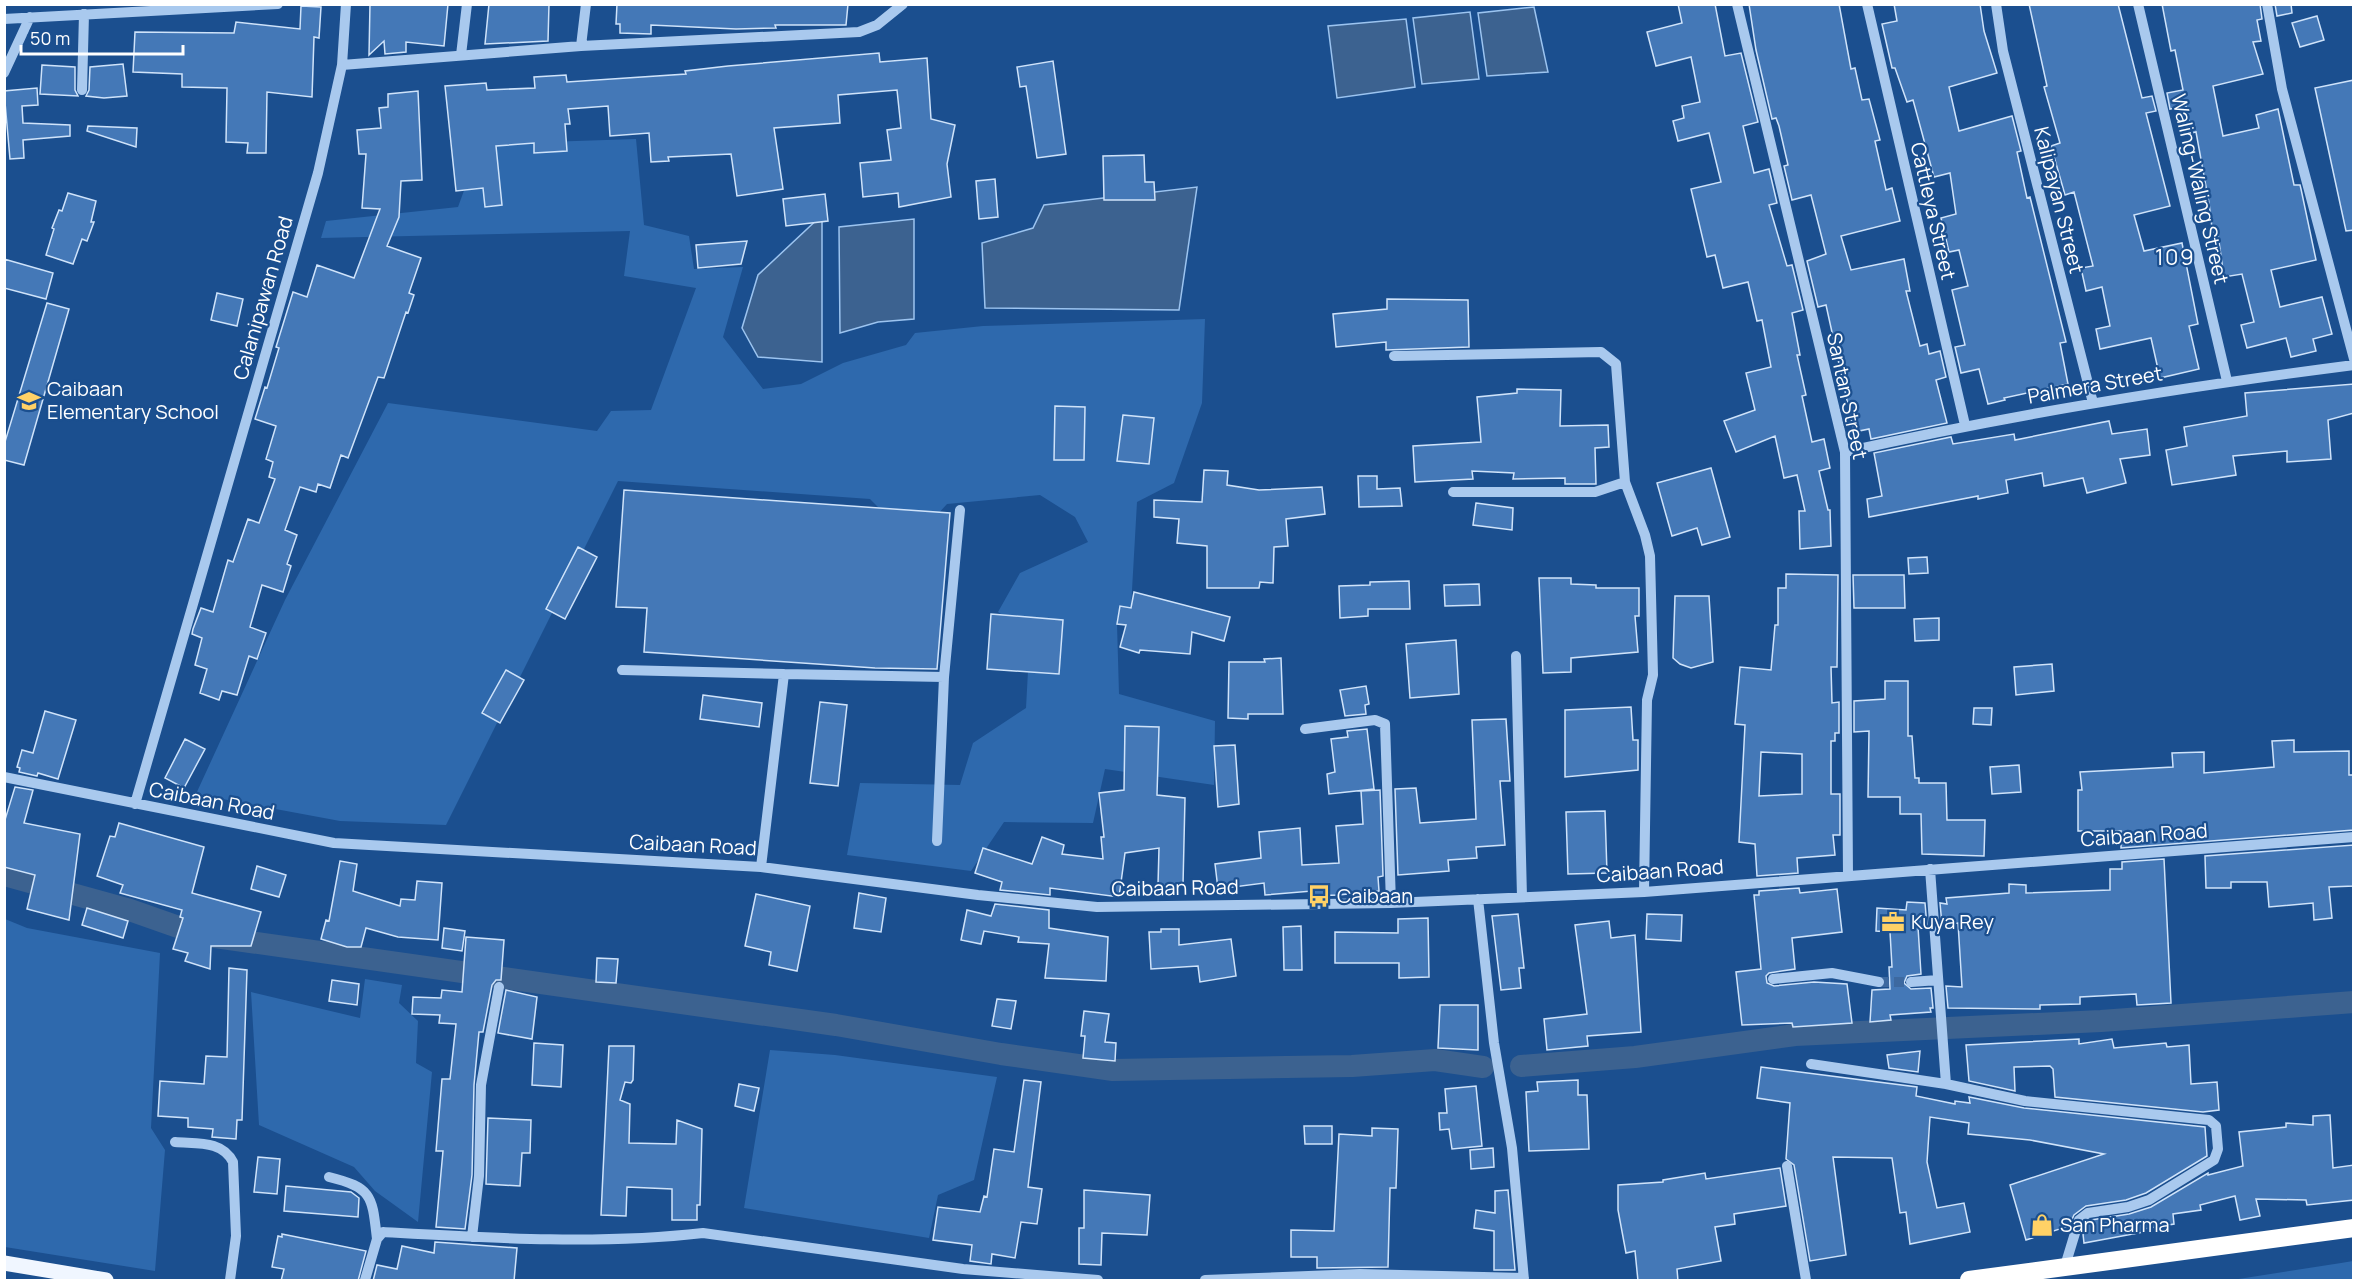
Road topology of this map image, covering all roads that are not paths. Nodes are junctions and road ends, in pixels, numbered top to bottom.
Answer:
1 (278, 4) edge
2 (346, 4) edge
3 (466, 4) edge
4 (586, 4) edge
5 (903, 4) edge
6 (1737, 4) edge
7 (1867, 4) edge
8 (1996, 4) edge
9 (2138, 4) edge
10 (2267, 4) edge
11 (84, 14) junction
12 (30, 17) junction
13 (4, 19) edge
14 (580, 46) junction
15 (461, 55) junction
16 (342, 65) junction
17 (4, 74) edge
18 (82, 90) dead end
19 (1394, 356) dead end
20 (2354, 359) edge
21 (2354, 365) edge
22 (2227, 381) junction
23 (2093, 403) junction
24 (1965, 425) junction
25 (1845, 452) junction
26 (1625, 482) junction
27 (1453, 492) dead end
28 (960, 510) dead end
29 (1516, 656) dead end
30 (622, 670) dead end
31 (784, 674) junction
32 (944, 677) junction
33 (1305, 729) dead end
34 (4, 777) edge
35 (135, 804) junction
36 (2354, 837) edge
37 (937, 842) dead end
38 (761, 867) junction
39 (1930, 869) junction
40 (1848, 876) junction
41 (1644, 892) junction
42 (1522, 897) junction
43 (1478, 899) junction
44 (1391, 903) junction
45 (1773, 979) dead end
46 (1938, 980) junction
47 (1879, 982) tunnel mouth
48 (1911, 982) tunnel mouth
49 (499, 987) dead end
50 (1811, 1064) dead end
51 (1946, 1084) junction
52 (175, 1142) dead end
53 (1787, 1166) dead end
54 (329, 1177) dead end
55 (2354, 1228) edge
56 (472, 1237) junction
57 (377, 1239) junction
58 (4, 1263) edge
59 (2065, 1266) junction
60 (50, 1276) edge
61 (2017, 1277) edge
62 (1524, 1280) edge
63 (106, 1281) edge
64 (230, 1281) edge
65 (365, 1281) edge
66 (1098, 1281) edge
67 (1205, 1281) edge
68 (1806, 1281) edge
69 (1969, 1281) edge

1 - 11 street
2 - 16 street, Calanipawan Road
3 - 15 street
4 - 14 street
5 - 14 street
6 - 25 street, Santan Street
7 - 24 street, Cattleya Street
8 - 23 street, Kalipayan Street
9 - 22 street, Waling-Waling Street
10 - 20 street
11 - 12 street
11 - 18 street
12 - 13 street
12 - 17 street
14 - 15 street
15 - 16 street
16 - 35 street, Calanipawan Road
19 - 26 street
21 - 22 street, Palmera Street
22 - 23 street, Palmera Street
23 - 24 street, Palmera Street
24 - 25 street, Palmera Street
25 - 40 street, Santan Street
26 - 27 street
26 - 41 street
28 - 32 street
29 - 42 street
30 - 31 street
31 - 32 street
31 - 38 street
32 - 37 street
33 - 44 street
34 - 35 street, Caibaan Road
35 - 38 street, Caibaan Road
36 - 39 street, Caibaan Road
38 - 44 street, Caibaan Road
39 - 40 street, Caibaan Road
39 - 46 street
40 - 41 street, Caibaan Road
41 - 42 street, Caibaan Road
42 - 43 street, Caibaan Road
43 - 44 street, Caibaan Road
43 - 62 street
45 - 47 street
46 - 48 street
46 - 51 street
49 - 56 street
50 - 51 street
51 - 59 street
52 - 64 street
53 - 68 street
54 - 57 street
55 - 59 highway
56 - 57 street
56 - 66 street
57 - 65 street
58 - 60 main road
59 - 61 highway
60 - 63 main road
61 - 69 highway
62 - 67 street

